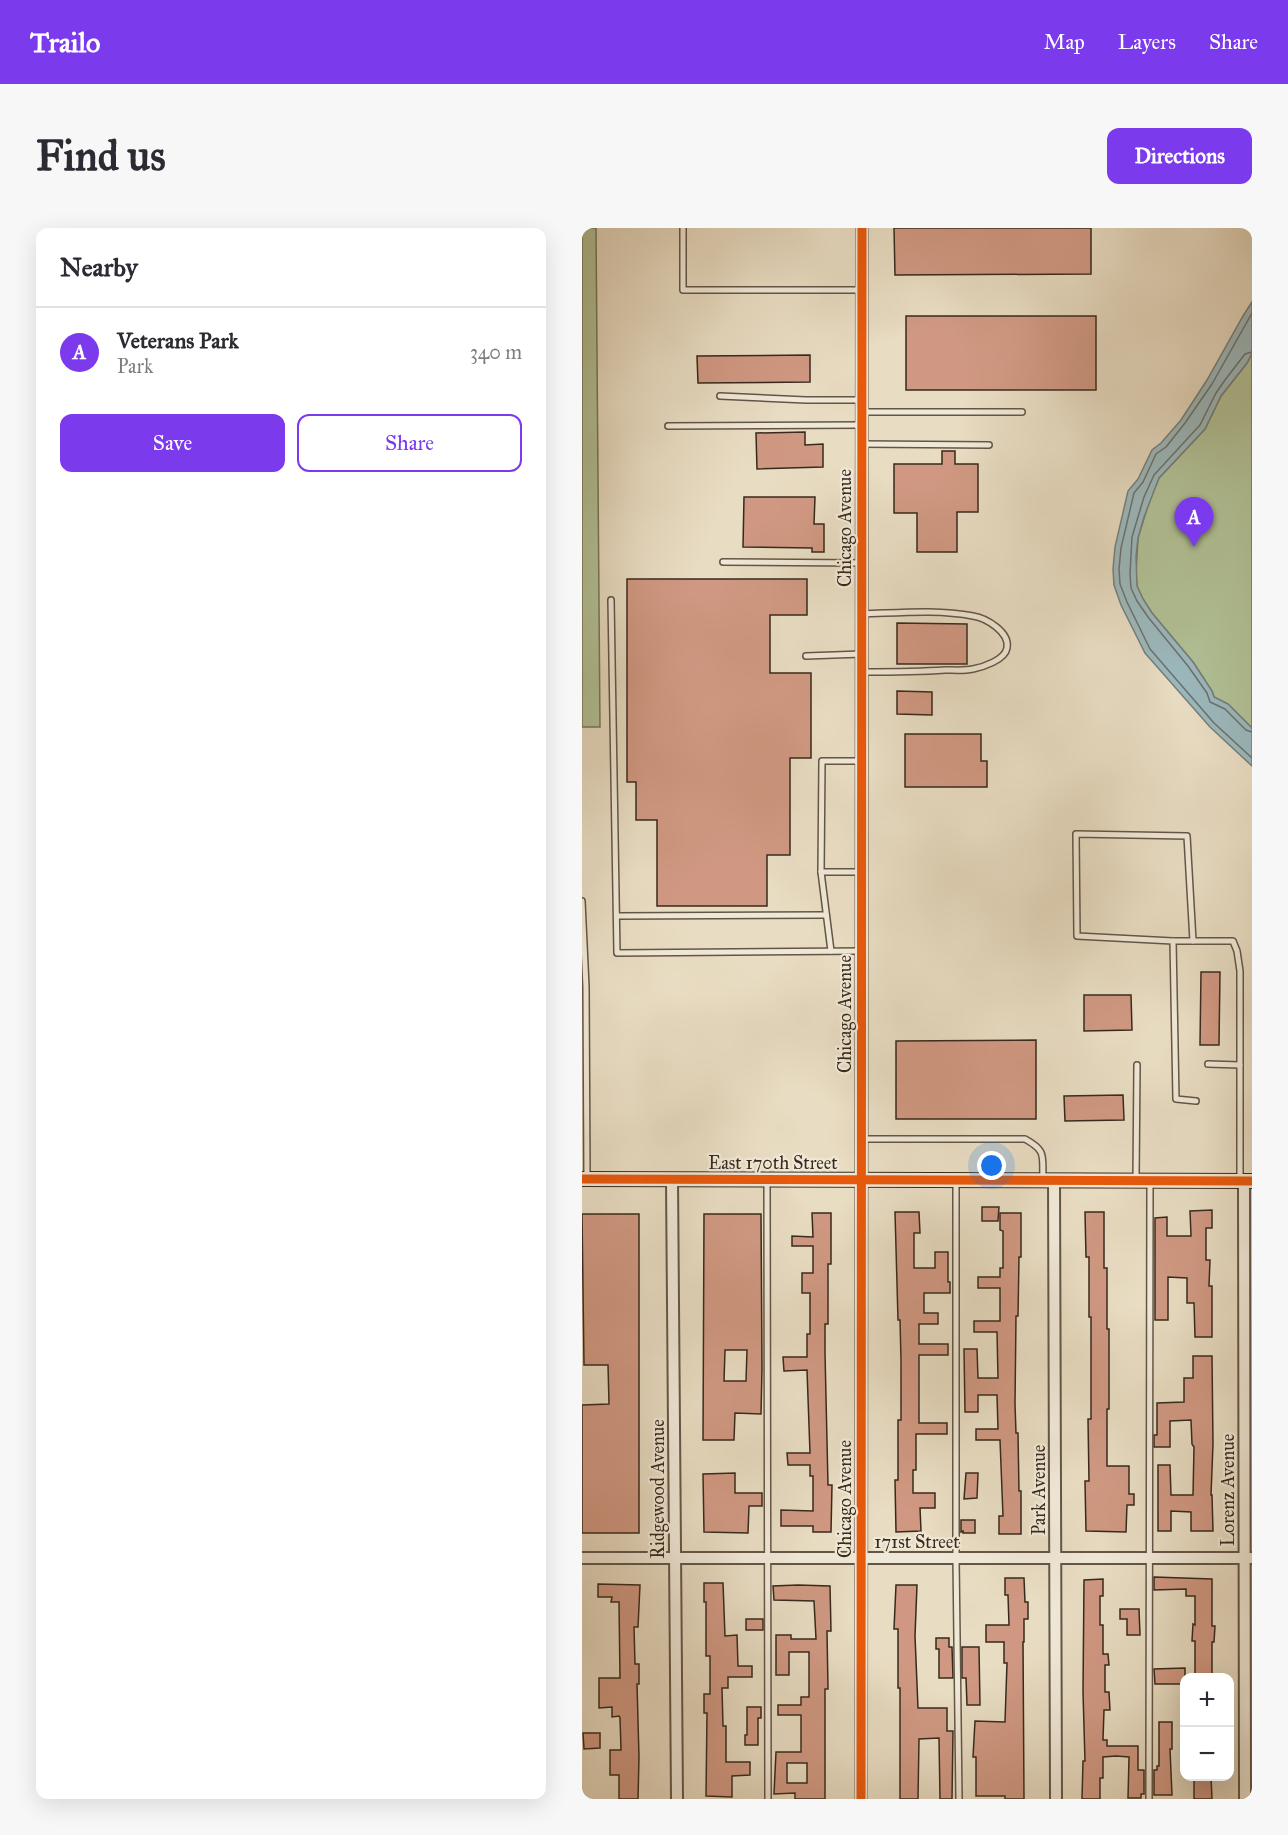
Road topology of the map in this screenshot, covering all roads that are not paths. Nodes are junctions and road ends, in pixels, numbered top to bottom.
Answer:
1 (683, 228) edge
2 (862, 228) edge
3 (862, 290) junction
4 (720, 396) dead end
5 (862, 400) junction
6 (862, 412) junction
7 (1022, 412) dead end
8 (862, 425) junction
9 (668, 426) dead end
10 (862, 444) junction
11 (989, 445) dead end
12 (723, 562) dead end
13 (862, 563) junction
14 (611, 600) dead end
15 (862, 614) junction
16 (862, 654) junction
17 (806, 656) dead end
18 (862, 672) junction
19 (862, 761) junction
20 (821, 872) junction
21 (862, 872) junction
22 (582, 901) edge
23 (826, 915) junction
24 (616, 916) junction
25 (1173, 940) junction
26 (1193, 940) junction
27 (831, 951) junction
28 (862, 951) junction
29 (1208, 1064) dead end
30 (1137, 1065) dead end
31 (1240, 1065) junction
32 (1196, 1101) dead end
33 (862, 1140) junction
34 (585, 1179) edge
35 (672, 1179) junction
36 (767, 1179) junction
37 (862, 1179) junction
38 (956, 1180) junction
39 (1049, 1180) junction
40 (1143, 1180) junction
41 (1245, 1181) edge
42 (582, 1558) edge
43 (675, 1558) junction
44 (767, 1558) junction
45 (862, 1558) junction
46 (956, 1558) junction
47 (1056, 1558) junction
48 (1149, 1558) junction
49 (1248, 1558) edge
50 (677, 1799) edge
51 (768, 1799) edge
52 (861, 1799) edge
53 (959, 1799) edge
54 (1056, 1799) edge
55 (1149, 1799) edge
56 (1245, 1799) edge

1 - 3 lane
2 - 3 street, Chicago Avenue
3 - 5 street, Chicago Avenue
4 - 5 lane
5 - 6 street, Chicago Avenue
6 - 7 lane
6 - 8 street, Chicago Avenue
8 - 9 lane
8 - 10 street, Chicago Avenue
10 - 11 lane
10 - 13 street, Chicago Avenue
12 - 13 lane
13 - 15 street, Chicago Avenue
14 - 24 lane
15 - 16 street, Chicago Avenue
15 - 18 lane
16 - 17 lane
16 - 18 street, Chicago Avenue
18 - 19 street, Chicago Avenue
19 - 20 lane
19 - 21 street, Chicago Avenue
20 - 21 lane
20 - 23 lane
21 - 28 street, Chicago Avenue
22 - 34 lane
23 - 24 lane
23 - 27 lane
24 - 27 lane
25 - 26 lane
25 - 26 lane
25 - 32 lane
26 - 31 lane
27 - 28 lane
28 - 33 street, Chicago Avenue
29 - 31 lane
30 - 40 lane
31 - 41 lane
33 - 37 street, Chicago Avenue
33 - 39 lane
34 - 35 street, East 170th Street
35 - 36 street, East 170th Street
35 - 43 street, Ridgewood Avenue
36 - 37 street, East 170th Street
36 - 44 lane
37 - 38 street, East 170th Street
37 - 45 street, Chicago Avenue
38 - 39 street, East 170th Street
38 - 46 lane
39 - 40 street, East 170th Street
39 - 47 street, Park Avenue
40 - 41 street, East 170th Street
40 - 48 lane
41 - 49 street, Lorenz Avenue
42 - 43 street, 171st Street
43 - 44 street, 171st Street
43 - 50 street, Ridgewood Avenue
44 - 45 street, 171st Street
44 - 51 lane
45 - 46 street, 171st Street
45 - 52 street, Chicago Avenue
46 - 47 street, 171st Street
46 - 53 lane
47 - 48 street, 171st Street
47 - 54 street, Park Avenue
48 - 49 street, 171st Street
48 - 55 lane
49 - 56 street, Lorenz Avenue

